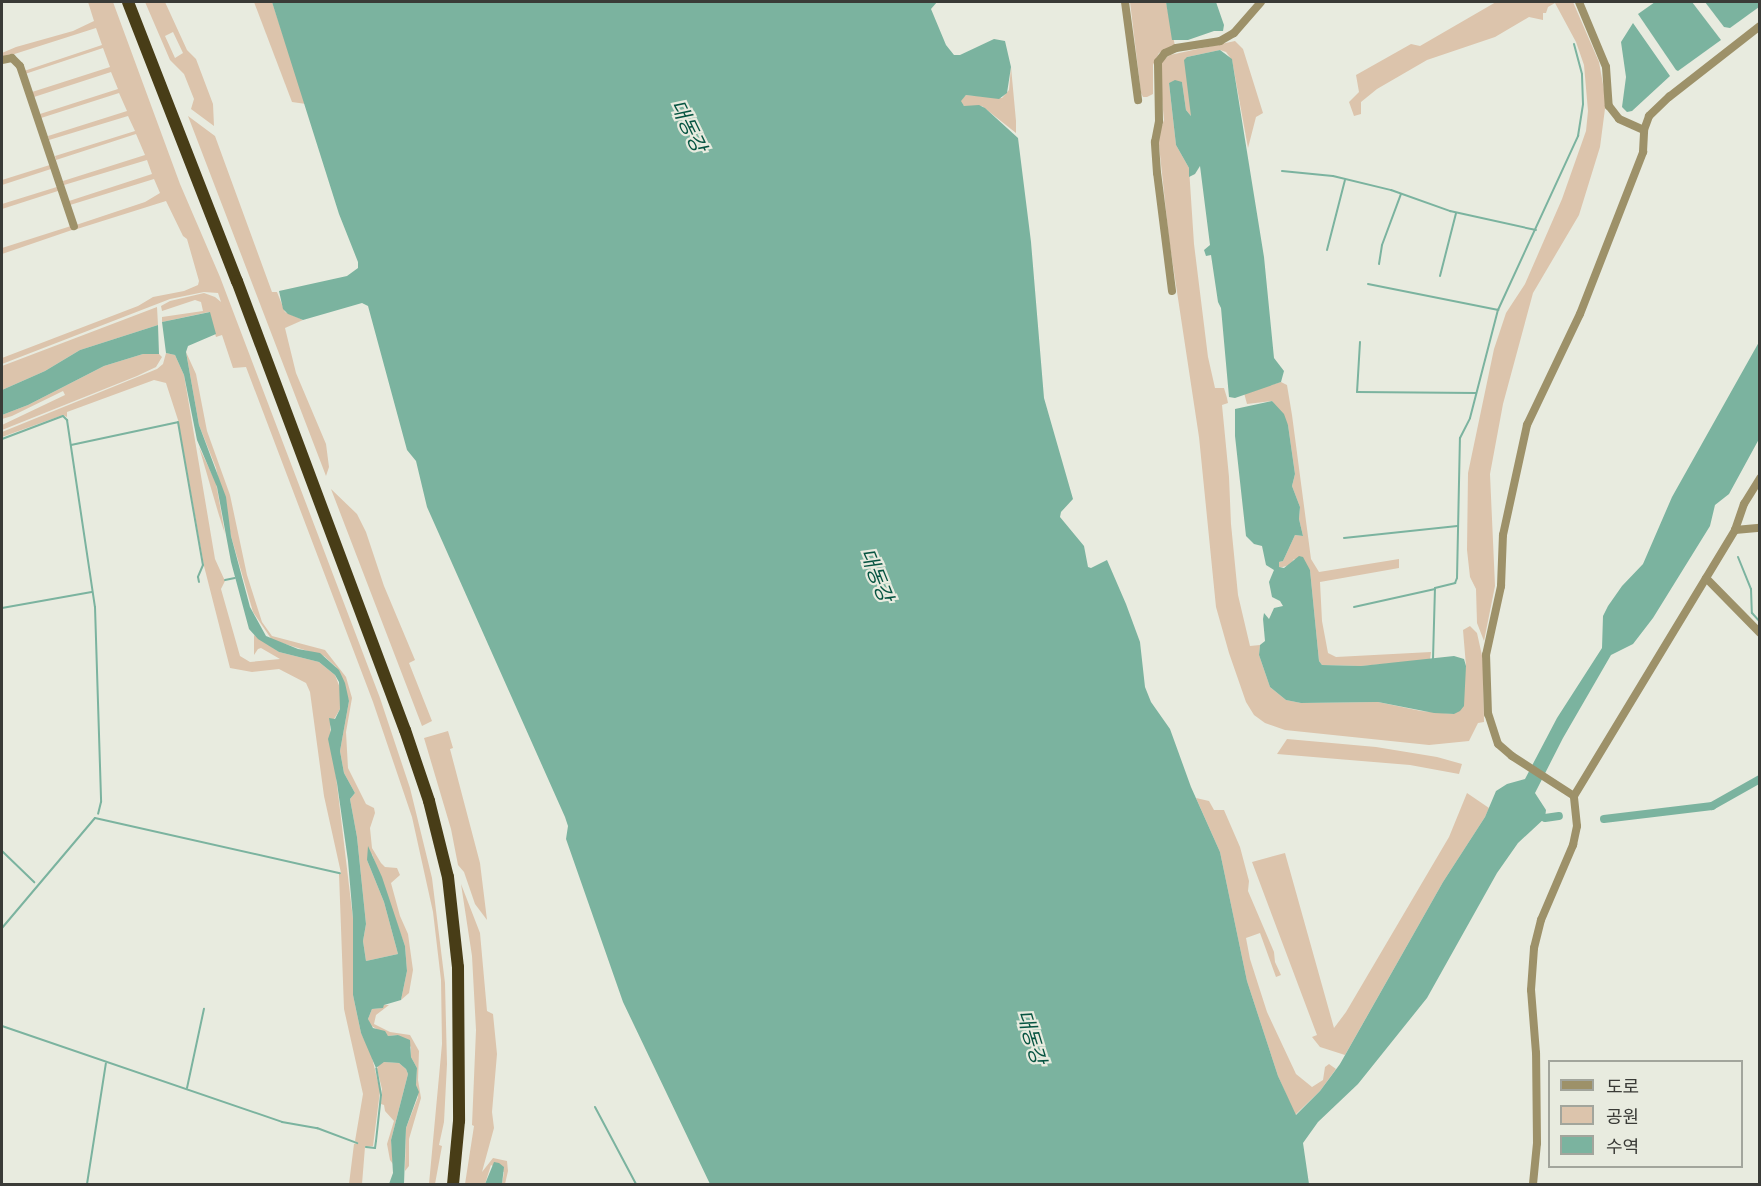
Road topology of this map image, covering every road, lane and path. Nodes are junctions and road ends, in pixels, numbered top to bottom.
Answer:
1 (128, 2) edge
2 (1125, 2) edge
3 (1261, 2) edge
4 (1579, 2) edge
5 (1760, 26) edge
6 (2, 60) edge
7 (1138, 100) dead end
8 (1644, 130) junction
9 (74, 226) dead end
10 (1172, 291) dead end
11 (1760, 478) edge
12 (1760, 528) edge
13 (1735, 530) junction
14 (1706, 578) junction
15 (1760, 633) edge
16 (1574, 796) junction
17 (453, 1185) edge
18 (1533, 1185) edge

1 - 17 highway
2 - 7 street
3 - 10 street
4 - 8 street
5 - 8 street
6 - 9 street
8 - 16 street
11 - 13 street
12 - 13 street
13 - 14 street
14 - 15 street
14 - 16 street
16 - 18 street

